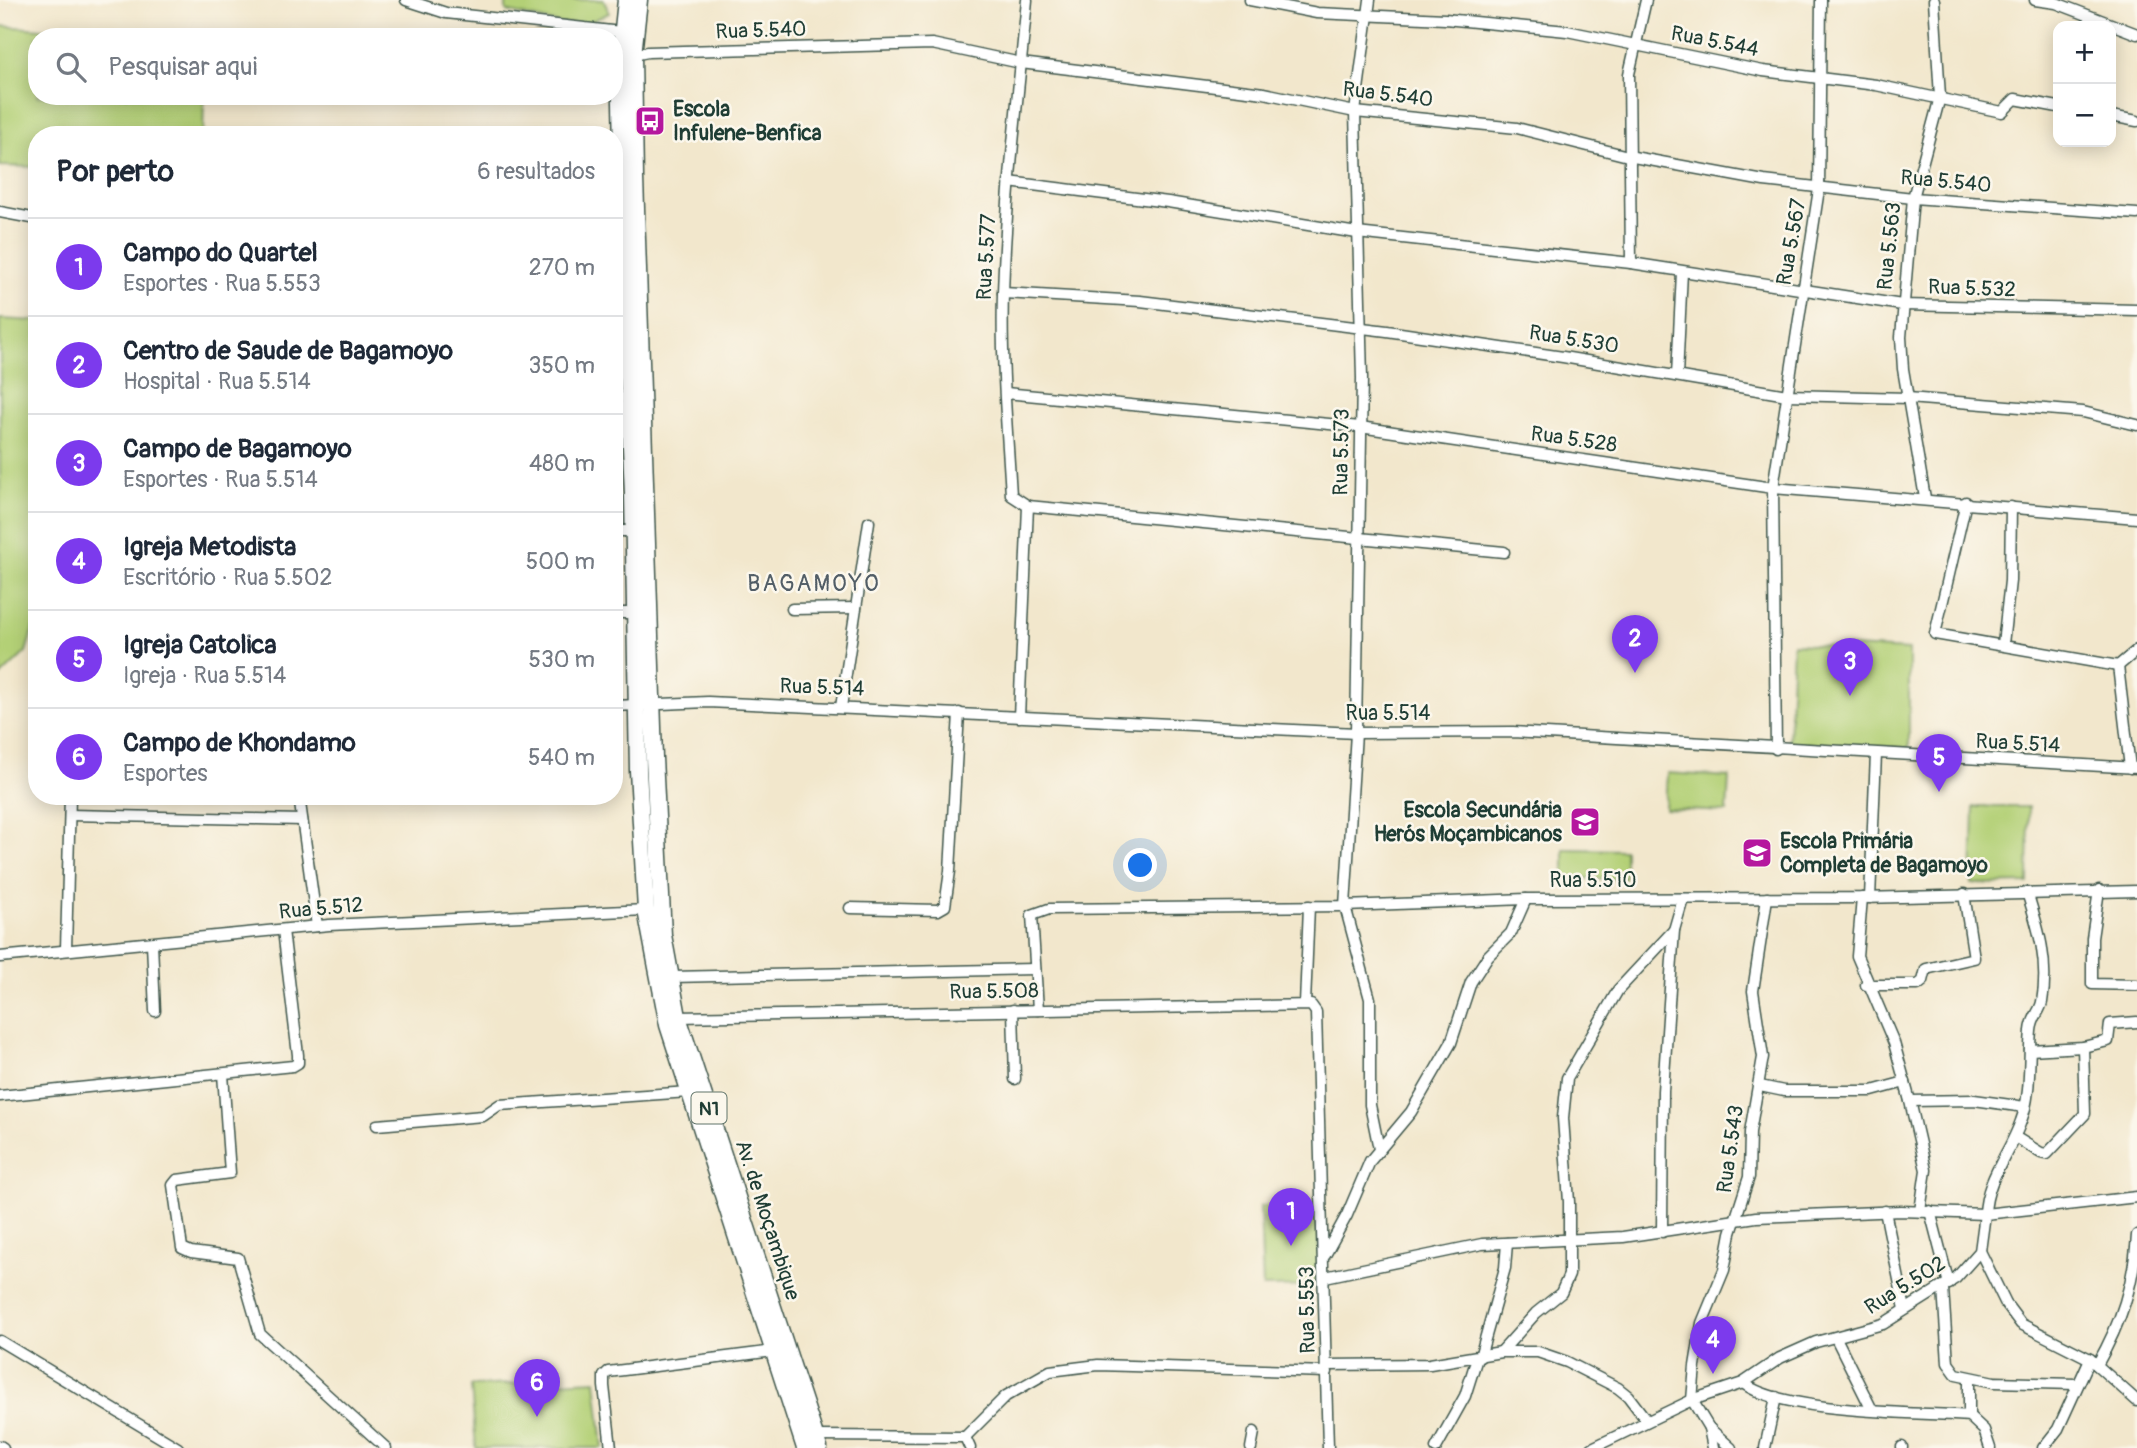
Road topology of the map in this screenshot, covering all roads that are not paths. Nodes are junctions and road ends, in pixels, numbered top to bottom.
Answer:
1 (406, 0) edge
2 (626, 0) edge
3 (639, 0) edge
4 (1027, 0) edge
5 (1250, 0) edge
6 (1370, 0) edge
7 (1646, 0) edge
8 (1821, 0) edge
9 (1934, 0) edge
10 (2035, 0) edge
11 (2053, 1) edge
12 (1368, 14) junction
13 (577, 28) edge
14 (622, 28) edge
15 (2137, 34) edge
16 (1637, 45) junction
17 (633, 55) junction
18 (1021, 63) junction
19 (1820, 78) junction
20 (1940, 97) junction
21 (620, 105) edge
22 (2053, 106) edge
23 (1355, 112) junction
24 (2116, 117) edge
25 (2137, 121) edge
26 (620, 126) edge
27 (1628, 156) junction
28 (1009, 182) junction
29 (1819, 189) junction
30 (1913, 198) junction
31 (0, 212) edge
32 (2137, 215) edge
33 (28, 217) edge
34 (1357, 233) junction
35 (1631, 263) junction
36 (1682, 272) junction
37 (623, 274) edge
38 (1802, 292) junction
39 (1003, 293) junction
40 (1902, 305) junction
41 (2137, 310) edge
42 (1360, 329) junction
43 (1677, 376) junction
44 (1006, 393) junction
45 (1787, 395) junction
46 (1908, 398) junction
47 (2137, 425) edge
48 (1360, 427) junction
49 (1773, 488) junction
50 (1925, 498) junction
51 (1966, 502) junction
52 (1028, 506) junction
53 (2011, 506) junction
54 (2137, 518) edge
55 (869, 522) dead end
56 (623, 531) edge
57 (634, 531) junction
58 (1359, 537) junction
59 (1504, 552) dead end
60 (856, 608) junction
61 (792, 609) dead end
62 (623, 613) edge
63 (636, 613) junction
64 (2003, 644) junction
65 (2137, 650) edge
66 (2118, 666) junction
67 (623, 706) edge
68 (645, 706) junction
69 (841, 707) junction
70 (959, 713) junction
71 (1018, 716) junction
72 (1356, 733) junction
73 (1776, 749) junction
74 (1876, 754) junction
75 (646, 755) junction
76 (2134, 768) edge
77 (70, 805) edge
78 (300, 805) edge
79 (70, 815) junction
80 (302, 820) junction
81 (2099, 890) junction
82 (2137, 891) edge
83 (2027, 892) junction
84 (1964, 894) junction
85 (1767, 898) junction
86 (1866, 898) junction
87 (1683, 899) junction
88 (1526, 900) junction
89 (1309, 906) junction
90 (1345, 906) junction
91 (850, 908) dead end
92 (646, 910) junction
93 (317, 926) junction
94 (282, 930) junction
95 (1674, 930) junction
96 (152, 943) junction
97 (66, 949) junction
98 (0, 957) edge
99 (1035, 969) junction
100 (672, 977) junction
101 (1866, 985) junction
102 (2137, 985) edge
103 (1308, 1005) junction
104 (1013, 1010) junction
105 (1038, 1010) junction
106 (155, 1011) dead end
107 (678, 1017) junction
108 (2137, 1022) edge
109 (2083, 1046) junction
110 (2030, 1050) junction
111 (223, 1074) junction
112 (1015, 1079) dead end
113 (1905, 1082) junction
114 (1760, 1086) junction
115 (689, 1092) junction
116 (0, 1096) edge
117 (1910, 1101) junction
118 (2025, 1107) junction
119 (377, 1125) dead end
120 (2015, 1137) junction
121 (1379, 1149) junction
122 (2137, 1197) edge
123 (2137, 1204) edge
124 (1885, 1211) junction
125 (1925, 1211) junction
126 (1985, 1214) junction
127 (1736, 1220) junction
128 (1662, 1231) junction
129 (2137, 1236) edge
130 (1575, 1240) junction
131 (1507, 1243) junction
132 (1980, 1251) junction
133 (1325, 1255) junction
134 (1325, 1277) junction
135 (1946, 1286) junction
136 (2133, 1294) edge
137 (1905, 1308) junction
138 (1836, 1338) junction
139 (0, 1341) edge
140 (774, 1351) junction
141 (1501, 1352) junction
142 (1479, 1358) junction
143 (2094, 1362) junction
144 (1327, 1368) junction
145 (1969, 1378) junction
146 (1743, 1383) junction
147 (2076, 1384) junction
148 (1776, 1397) junction
149 (1692, 1400) junction
150 (2137, 1401) edge
151 (1872, 1410) junction
152 (1969, 1416) junction
153 (1647, 1421) junction
154 (1709, 1428) junction
155 (1254, 1432) dead end
156 (965, 1437) junction
157 (2053, 1437) junction
158 (813, 1444) edge
159 (178, 1448) edge
160 (386, 1448) edge
161 (611, 1448) edge
162 (970, 1448) edge
163 (1251, 1448) edge
164 (1328, 1448) edge
165 (1436, 1448) edge
166 (1592, 1448) edge
167 (1713, 1448) edge
168 (1731, 1448) edge
169 (1765, 1448) edge
170 (1990, 1448) edge
171 (2043, 1448) edge
172 (2059, 1448) edge

1 - 13 street
2 - 14 highway, Av. de Moçambique
3 - 17 highway, Av. de Moçambique
4 - 18 street, Rua 5.577
5 - 12 street, Rua 5.544
6 - 12 street, Rua 5.573
7 - 16 street
8 - 19 street, Rua 5.567
9 - 20 street, Rua 5.563
10 - 11 street
11 - 15 street
12 - 16 street, Rua 5.544
12 - 23 street, Rua 5.573
16 - 19 street, Rua 5.544
16 - 27 street
17 - 18 street, Rua 5.540
17 - 68 highway, Av. de Moçambique
18 - 23 street, Rua 5.540
18 - 28 street, Rua 5.577
19 - 20 street, Rua 5.544
19 - 29 street, Rua 5.567
20 - 22 street, Rua 5.544
20 - 30 street, Rua 5.563
21 - 26 highway, Av. de Moçambique
23 - 27 street, Rua 5.540
23 - 34 street, Rua 5.573
24 - 25 street
27 - 29 street, Rua 5.540
27 - 35 street
28 - 34 street, Rua 5.532
28 - 39 street, Rua 5.577
29 - 30 street, Rua 5.540
29 - 38 street, Rua 5.567
30 - 32 street, Rua 5.540
30 - 40 street, Rua 5.563
31 - 33 street
34 - 35 street, Rua 5.532
34 - 42 street, Rua 5.573
35 - 36 street, Rua 5.532
36 - 38 street, Rua 5.532
36 - 43 street
37 - 57 highway, Av. de Moçambique
38 - 40 street, Rua 5.532
38 - 45 street, Rua 5.567
39 - 42 street, Rua 5.530
39 - 44 street, Rua 5.577
40 - 41 street, Rua 5.532
40 - 46 street, Rua 5.563
42 - 43 street, Rua 5.530
42 - 48 street, Rua 5.573
43 - 45 street, Rua 5.530
44 - 48 street, Rua 5.528
44 - 52 street, Rua 5.577
45 - 46 street, Rua 5.530
45 - 49 street, Rua 5.567
46 - 47 street, Rua 5.530
46 - 50 street, Rua 5.563
48 - 49 street, Rua 5.528
48 - 58 street, Rua 5.573
49 - 50 street, Rua 5.528
49 - 73 street, Rua 5.567
50 - 51 street, Rua 5.528
51 - 53 street, Rua 5.528
51 - 64 street
52 - 58 street
52 - 71 street
53 - 54 street, Rua 5.528
53 - 64 street
55 - 60 street
56 - 57 street
57 - 63 highway, Av. de Moçambique
58 - 59 street
58 - 72 street, Rua 5.573
60 - 61 street
60 - 69 street
62 - 63 street
63 - 68 highway, Av. de Moçambique
64 - 66 street
65 - 66 street
66 - 76 street
67 - 68 street, Rua 5.514
68 - 69 street, Rua 5.514
68 - 75 highway, Av. de Moçambique
69 - 70 street, Rua 5.514
70 - 71 street, Rua 5.514
70 - 91 street
71 - 72 street, Rua 5.514
72 - 73 street, Rua 5.514
72 - 90 street, Rua 5.573
73 - 74 street, Rua 5.514
74 - 76 street, Rua 5.514
74 - 86 street
75 - 92 highway, Av. de Moçambique / N1
75 - 100 highway, Av. de Moçambique / N1
77 - 79 street
78 - 80 street
79 - 80 street
79 - 97 street
80 - 93 street
81 - 82 street, Rua 5.510
81 - 83 street, Rua 5.510
81 - 102 street
83 - 84 street, Rua 5.510
83 - 110 street
84 - 86 street, Rua 5.510
84 - 101 street
85 - 86 street, Rua 5.510
85 - 87 street, Rua 5.510
85 - 114 street, Rua 5.543
86 - 101 street
87 - 88 street, Rua 5.510
87 - 95 street
88 - 90 street, Rua 5.510
88 - 121 street
89 - 90 street, Rua 5.510
89 - 99 street, Rua 5.510
89 - 103 street, Rua 5.553
90 - 121 street, Rua 5.573
92 - 93 street, Rua 5.512
92 - 115 highway, Av. de Moçambique / N1
93 - 94 street, Rua 5.512
94 - 96 street, Rua 5.512
94 - 111 street
95 - 128 street
95 - 130 street
96 - 97 street, Rua 5.512
96 - 106 street
97 - 98 street, Rua 5.512
99 - 100 street
99 - 105 street
100 - 107 highway, Av. de Moçambique / N1
101 - 113 street
103 - 105 street, Rua 5.508
103 - 133 street, Rua 5.553
104 - 105 street, Rua 5.508
104 - 107 street, Rua 5.508
104 - 112 street
107 - 158 highway, Av. de Moçambique / N1
108 - 109 street
109 - 110 street
109 - 120 street
110 - 118 street
111 - 116 street
111 - 160 street
113 - 114 street
113 - 117 street
114 - 127 street, Rua 5.543
115 - 119 street
115 - 140 highway, Av. de Moçambique / N1
117 - 118 street
117 - 125 street
118 - 120 street
120 - 126 street
121 - 133 street
122 - 123 street
122 - 126 street
124 - 125 street
124 - 127 street
124 - 137 street
125 - 126 street
125 - 135 street
126 - 132 street
127 - 128 street
127 - 149 street, Rua 5.543
128 - 130 street
129 - 136 street
130 - 131 street
130 - 141 street
131 - 134 street
131 - 142 street
132 - 135 street, Rua 5.502
132 - 143 street
133 - 134 street, Rua 5.553
134 - 144 street, Rua 5.553
135 - 137 street, Rua 5.502
135 - 145 street
136 - 143 street
137 - 138 street, Rua 5.502
138 - 146 street, Rua 5.502
138 - 151 street
139 - 159 street
140 - 158 highway, Av. de Moçambique / N1
140 - 161 street
141 - 142 street
141 - 153 street
142 - 144 street
142 - 165 street
143 - 147 street
143 - 150 street
144 - 156 street
144 - 164 street, Rua 5.553
145 - 147 street
145 - 152 street
146 - 148 street
146 - 149 street, Rua 5.502
147 - 157 street
148 - 151 street
148 - 169 street
149 - 153 street, Rua 5.502
149 - 154 street
151 - 152 street
152 - 170 street
153 - 166 street, Rua 5.502
154 - 167 street
154 - 168 street
155 - 163 street
156 - 158 street
156 - 162 street
157 - 171 street
157 - 172 street

